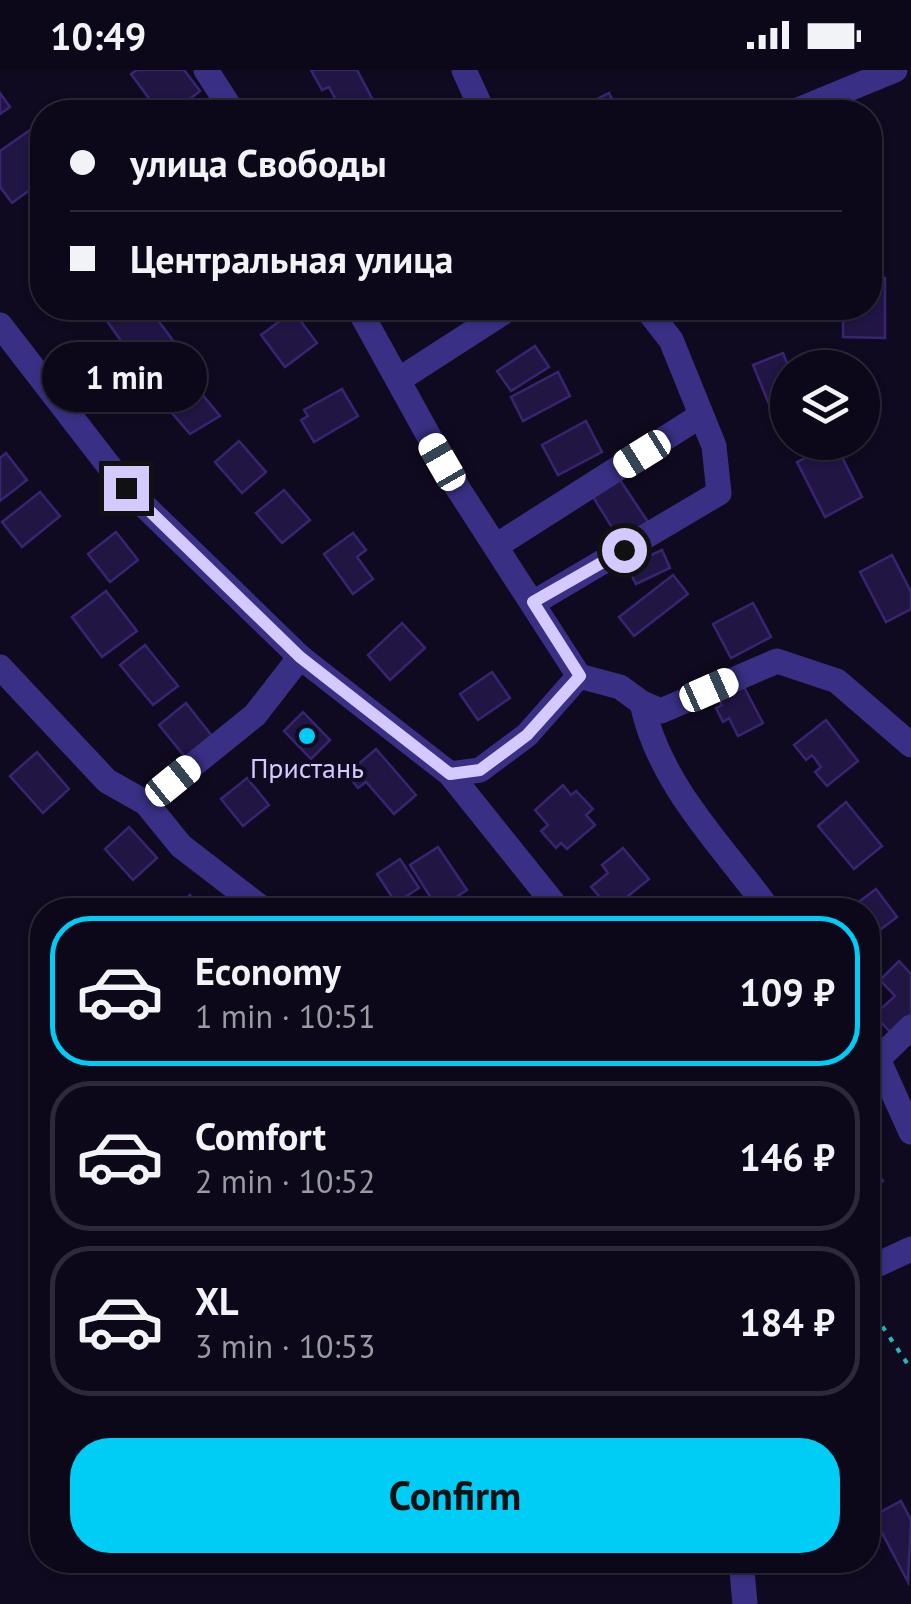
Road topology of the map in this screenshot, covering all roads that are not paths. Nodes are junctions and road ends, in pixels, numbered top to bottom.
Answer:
1 (206, 70) edge
2 (464, 70) edge
3 (895, 70) edge
4 (225, 100) edge
5 (478, 100) edge
6 (822, 100) edge
7 (365, 320) edge
8 (491, 320) edge
9 (655, 320) edge
10 (0, 325) edge
11 (400, 379) junction
12 (700, 416) junction
13 (496, 546) junction
14 (538, 612) junction
15 (300, 657) junction
16 (0, 667) edge
17 (580, 676) junction
18 (642, 703) junction
19 (911, 745) edge
20 (450, 774) junction
21 (146, 803) junction
22 (248, 898) edge
23 (549, 898) edge
24 (760, 898) edge
25 (911, 1027) edge
26 (880, 1047) edge
27 (880, 1068) edge
28 (911, 1132) edge
29 (911, 1250) edge
30 (880, 1263) edge
31 (739, 1573) edge
32 (736, 1600) edge

1 - 4 street
2 - 5 street
3 - 6 street
7 - 11 street
8 - 11 street
9 - 12 street
10 - 15 street
11 - 13 street
12 - 13 street
12 - 14 street
13 - 14 street
14 - 17 street
15 - 20 street
15 - 21 street
16 - 21 street
17 - 18 street
17 - 20 street
18 - 19 street
18 - 24 street
20 - 23 street
21 - 22 street
25 - 26 street
27 - 28 street
29 - 30 street
31 - 32 street

